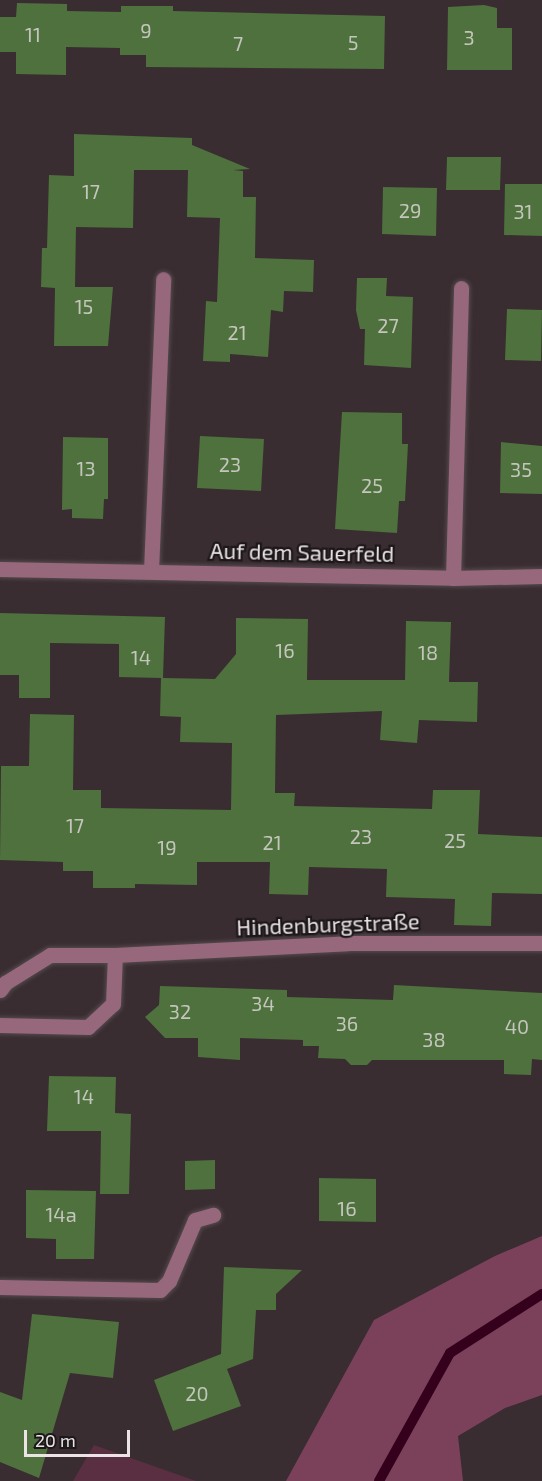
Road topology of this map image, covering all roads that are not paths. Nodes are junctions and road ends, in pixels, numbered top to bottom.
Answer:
1 (163, 279) dead end
2 (461, 288) dead end
3 (0, 569) edge
4 (151, 571) junction
5 (542, 576) edge
6 (453, 578) junction
7 (542, 943) edge
8 (115, 955) junction
9 (0, 990) edge
10 (0, 1025) edge
11 (213, 1215) dead end
12 (0, 1287) edge

1 - 4 street
2 - 6 street
3 - 4 street, Auf dem Sauerfeld
4 - 6 street, Auf dem Sauerfeld
5 - 6 street, Auf dem Sauerfeld
7 - 8 street, Hindenburgstraße
8 - 9 street, Hindenburgstraße
8 - 10 street
11 - 12 street

